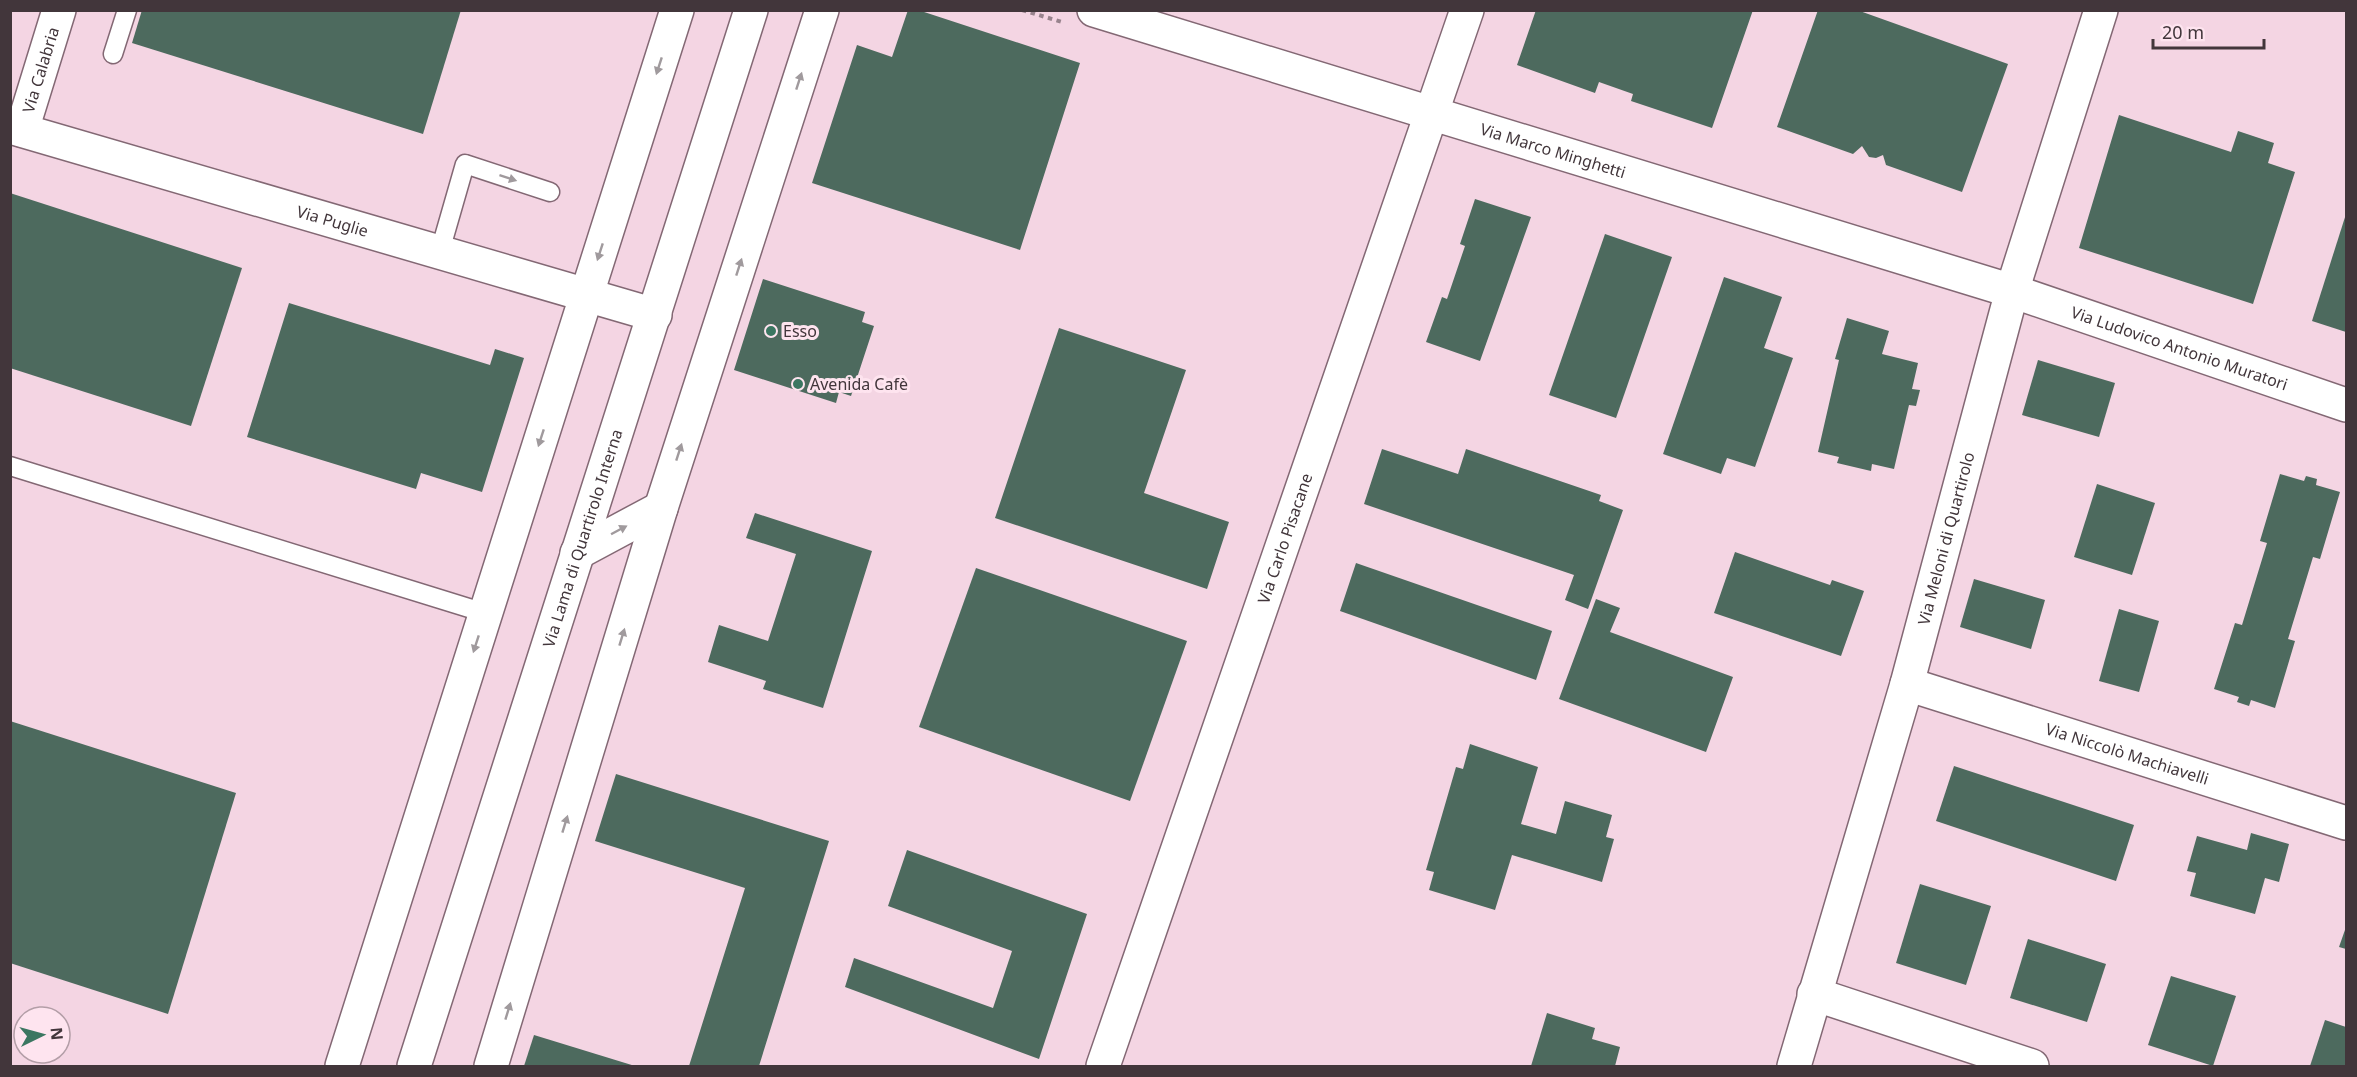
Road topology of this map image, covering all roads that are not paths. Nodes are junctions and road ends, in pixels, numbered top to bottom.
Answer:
1 (59, 10) edge
2 (127, 10) edge
3 (677, 10) edge
4 (751, 10) edge
5 (822, 10) edge
6 (1094, 10) edge
7 (1467, 10) edge
8 (2101, 10) edge
9 (113, 54) dead end
10 (1430, 115) junction
11 (16, 128) edge
12 (550, 192) dead end
13 (440, 251) junction
14 (2012, 291) junction
15 (586, 293) junction
16 (655, 315) junction
17 (2346, 405) edge
18 (10, 465) edge
19 (661, 508) junction
20 (578, 553) junction
21 (485, 613) junction
22 (1907, 684) junction
23 (2346, 823) edge
24 (1814, 994) junction
25 (342, 1066) edge
26 (414, 1066) edge
27 (491, 1066) edge
28 (1103, 1066) edge
29 (1794, 1066) edge
30 (2032, 1066) edge

1 - 11 street, Via Calabria
2 - 9 lane
3 -> 15 street
4 - 16 street, Via Lama di Quartirolo Interna
19 -> 5 street
6 - 10 street, Via Marco Minghetti
7 - 10 street, Via Carlo Pisacane
8 - 14 street, Via Meloni di Quartirolo
10 - 14 street, Via Marco Minghetti
10 - 28 street, Via Carlo Pisacane
11 - 13 street, Via Puglie
13 -> 12 lane
13 - 15 street, Via Puglie
14 - 17 street, Via Ludovico Antonio Muratori
14 - 22 street, Via Meloni di Quartirolo
15 - 16 street, Via Puglie
15 -> 21 street
16 - 20 street, Via Lama di Quartirolo Interna
18 - 21 lane
20 -> 19 street
27 -> 19 street
20 - 26 street, Via Lama di Quartirolo Interna
21 -> 25 street
22 - 23 street, Via Niccolò Machiavelli
22 - 24 street, Via Meloni di Quartirolo
24 - 29 street, Via Meloni di Quartirolo
24 - 30 street

